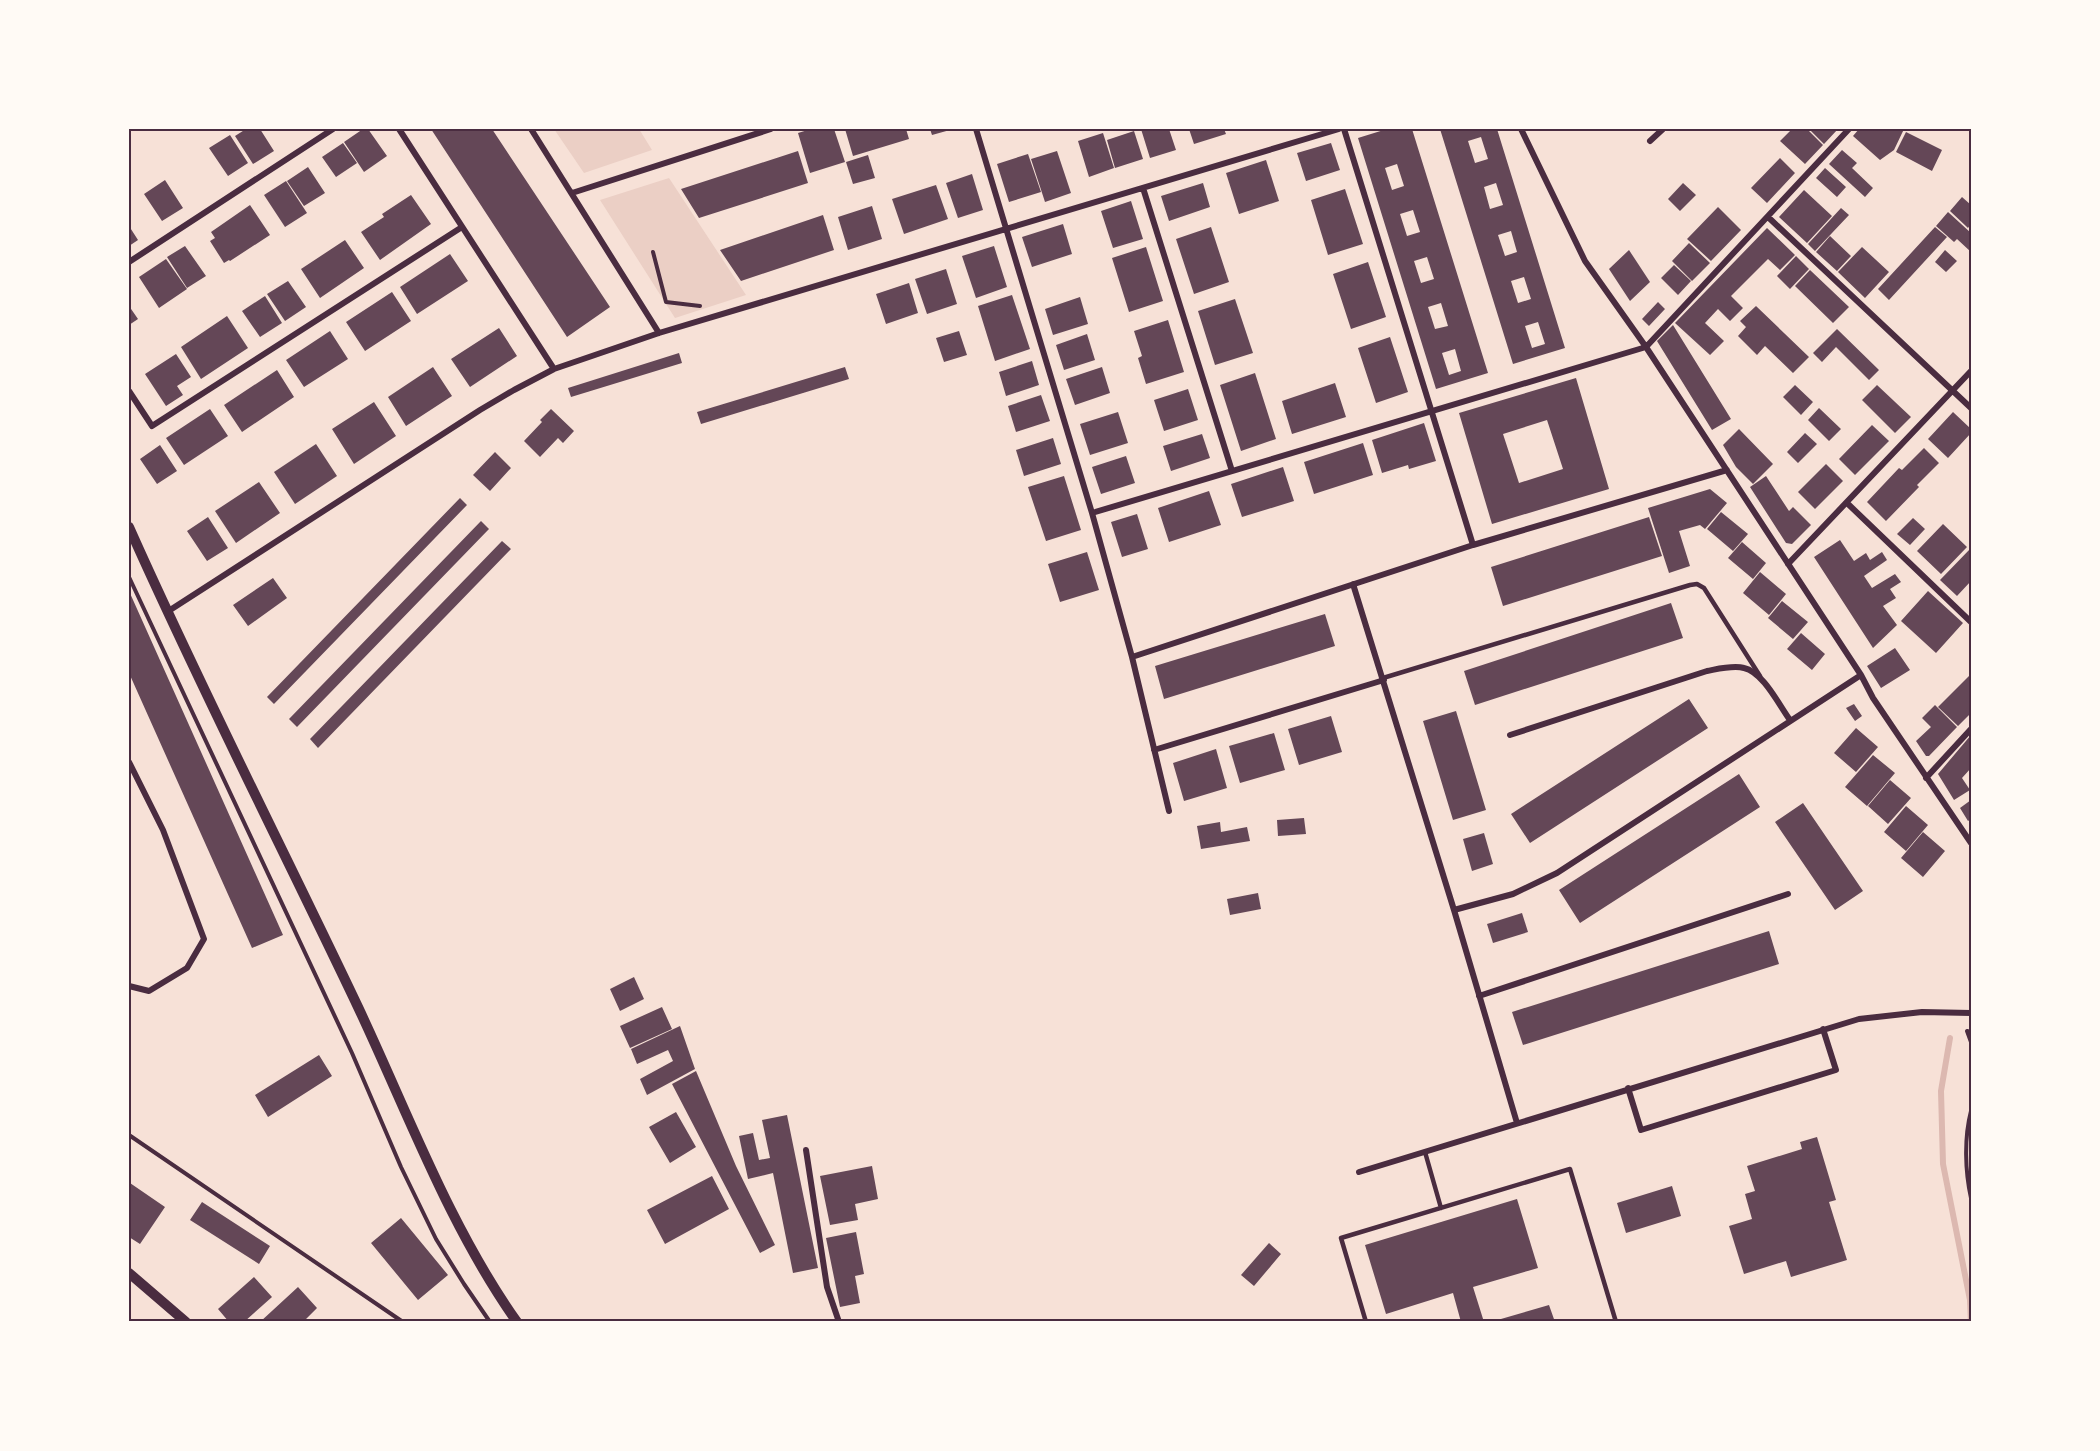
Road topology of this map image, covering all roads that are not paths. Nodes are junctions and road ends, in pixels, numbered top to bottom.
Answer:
1 (333, 129) edge
2 (399, 129) edge
3 (531, 129) edge
4 (771, 129) edge
5 (976, 129) edge
6 (1339, 129) edge
7 (1344, 129) edge
8 (1521, 129) edge
9 (1663, 129) edge
10 (1849, 129) edge
11 (1650, 141) dead end
12 (1143, 188) junction
13 (572, 193) junction
14 (1768, 217) junction
15 (462, 227) junction
16 (1007, 228) junction
17 (129, 262) edge
18 (659, 333) junction
19 (1646, 347) junction
20 (554, 369) junction
21 (1971, 371) edge
22 (1953, 390) junction
23 (129, 391) edge
24 (1971, 408) edge
25 (1432, 411) junction
26 (1727, 470) junction
27 (1232, 471) junction
28 (1847, 503) junction
29 (1092, 513) junction
30 (129, 527) edge
31 (1473, 545) junction
32 (1788, 564) junction
33 (1353, 584) junction
34 (167, 612) junction
35 (1971, 622) edge
36 (1132, 657) junction
37 (1861, 675) junction
38 (1760, 676) junction
39 (1383, 679) junction
40 (1790, 720) junction
41 (1971, 729) edge
42 (1510, 735) dead end
43 (1154, 750) junction
44 (129, 762) edge
45 (1926, 778) junction
46 (1168, 811) dead end
47 (1971, 843) edge
48 (1788, 894) dead end
49 (1454, 910) junction
50 (129, 986) edge
51 (1479, 996) junction
52 (1970, 1012) edge
53 (1823, 1029) junction
54 (1628, 1088) junction
55 (1517, 1123) junction
56 (806, 1150) dead end
57 (1425, 1152) junction
58 (1359, 1172) dead end
59 (1441, 1208) junction
60 (129, 1273) edge
61 (186, 1322) edge
62 (517, 1322) edge
63 (839, 1322) edge
64 (1366, 1322) edge
65 (1616, 1322) edge

1 - 17 street
2 - 15 street
3 - 13 street
4 - 13 street
5 - 16 street
6 - 12 street
7 - 25 street
8 - 19 street
9 - 11 street
10 - 14 street
12 - 16 street
12 - 27 street
13 - 18 street
14 - 19 street
14 - 22 street
15 - 20 street
15 - 23 street
16 - 18 street
16 - 29 street
18 - 20 street
19 - 25 street
19 - 26 street
20 - 34 street
21 - 22 street
22 - 24 street
22 - 28 street
25 - 27 street
25 - 31 street
26 - 31 street
26 - 32 street
27 - 29 street
28 - 32 street
28 - 35 street
29 - 36 street
30 - 34 street
31 - 33 street
32 - 37 street
33 - 36 street
33 - 39 street
34 - 62 street
36 - 43 street
37 - 40 street
37 - 45 street
38 - 39 lane
38 - 40 street
38 - 42 street
39 - 43 street
39 - 49 street
40 - 49 street
41 - 45 street
43 - 46 street
44 - 50 street
45 - 47 street
48 - 51 street
49 - 51 street
51 - 55 street
52 - 53 street
53 - 54 street
53 - 54 street
54 - 55 street
55 - 57 street
56 - 63 street
57 - 58 street
57 - 59 lane
59 - 64 lane
59 - 65 lane
60 - 61 street

